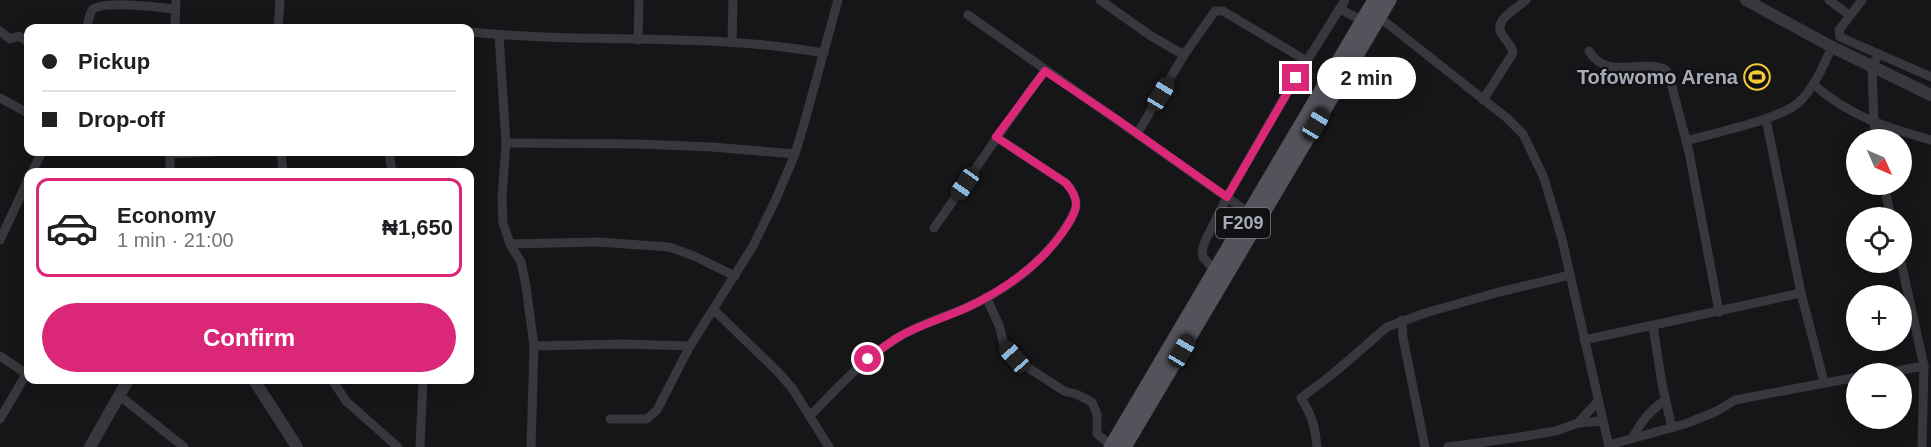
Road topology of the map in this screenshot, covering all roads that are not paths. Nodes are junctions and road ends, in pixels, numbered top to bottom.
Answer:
1 (280, 0) edge
2 (639, 0) edge
3 (733, 0) edge
4 (838, 0) edge
5 (1100, 0) edge
6 (1345, 0) edge
7 (1376, 0) edge
8 (1389, 0) edge
9 (1526, 0) edge
10 (1746, 0) edge
11 (1829, 0) edge
12 (1862, 0) edge
13 (176, 4) edge
14 (1340, 9) junction
15 (968, 15) dead end
16 (1849, 15) junction
17 (1379, 18) junction
18 (1363, 21) junction
19 (88, 24) edge
20 (175, 24) edge
21 (278, 24) edge
22 (0, 31) edge
23 (474, 32) edge
24 (499, 35) junction
25 (24, 39) edge
26 (638, 40) junction
27 (732, 41) junction
28 (1832, 47) junction
29 (1589, 51) dead end
30 (824, 53) junction
31 (1879, 54) junction
32 (1184, 55) junction
33 (1307, 61) junction
34 (1872, 66) junction
35 (1045, 71) junction
36 (1931, 76) edge
37 (1813, 84) junction
38 (1931, 95) edge
39 (0, 98) edge
40 (1483, 100) junction
41 (24, 111) edge
42 (1766, 119) junction
43 (1874, 123) junction
44 (1875, 129) edge
45 (1137, 134) junction
46 (996, 137) junction
47 (1931, 140) edge
48 (1686, 141) junction
49 (506, 143) junction
50 (771, 153) junction
51 (795, 154) junction
52 (788, 171) junction
53 (24, 187) edge
54 (1227, 197) junction
55 (1249, 213) junction
56 (4, 221) edge
57 (934, 228) dead end
58 (0, 240) edge
59 (510, 244) junction
60 (1215, 270) junction
61 (1903, 273) edge
62 (1570, 275) junction
63 (735, 276) junction
64 (1801, 293) junction
65 (986, 297) junction
66 (714, 310) junction
67 (1719, 312) junction
68 (1402, 321) junction
69 (1653, 326) junction
70 (1584, 340) junction
71 (534, 346) junction
72 (690, 346) junction
73 (0, 356) edge
74 (1166, 366) junction
75 (1924, 366) junction
76 (1912, 368) edge
77 (24, 370) edge
78 (24, 379) edge
79 (1846, 379) edge
80 (1824, 382) junction
81 (126, 384) edge
82 (257, 384) edge
83 (335, 384) edge
84 (423, 384) edge
85 (120, 396) junction
86 (1665, 399) junction
87 (1598, 401) junction
88 (811, 415) junction
89 (0, 419) edge
90 (610, 419) dead end
91 (1603, 421) junction
92 (1578, 423) junction
93 (1927, 423) edge
94 (1672, 428) junction
95 (1632, 438) junction
96 (1515, 443) edge
97 (1609, 446) edge
98 (90, 447) edge
99 (184, 447) edge
100 (297, 447) edge
101 (398, 447) edge
102 (420, 447) edge
103 (531, 447) edge
104 (830, 447) edge
105 (1116, 447) edge
106 (1317, 447) edge
107 (1425, 447) edge
108 (1448, 447) edge
109 (1922, 447) edge

1 - 21 street
2 - 26 street
3 - 27 street
4 - 30 street
5 - 32 street
6 - 14 street
7 - 18 main road, F209
8 - 17 main road, F209
9 - 40 street
10 - 28 street
11 - 16 street
12 - 16 street
13 - 19 street
13 - 20 street
14 - 18 street
14 - 33 street
15 - 35 street
16 - 31 street
17 - 40 street
17 - 74 main road, F209
18 - 55 main road, F209
22 - 25 street
23 - 24 street
24 - 26 street
24 - 49 street
26 - 27 street
27 - 30 street
28 - 34 street
28 - 37 street
29 - 48 street
30 - 51 street
31 - 34 street
31 - 36 street
32 - 33 street
32 - 45 street
33 - 54 street
34 - 38 street
34 - 43 street
35 - 45 street
35 - 46 street
37 - 42 street
37 - 43 street
39 - 41 street
40 - 62 street
42 - 48 street
42 - 64 street
43 - 44 street
43 - 47 street
45 - 54 street
46 - 57 street
46 - 65 street
48 - 67 street
49 - 50 street
49 - 59 street
50 - 51 street
50 - 52 street
51 - 52 street
52 - 63 street
53 - 56 street
54 - 55 street
54 - 60 street
55 - 60 main road, F209
56 - 58 street
59 - 63 street
59 - 71 street
60 - 74 main road, F209
61 - 75 street
62 - 68 street
62 - 70 street
63 - 66 street
64 - 67 street
64 - 80 street
65 - 88 street
65 - 105 street
66 - 72 street
66 - 88 street
67 - 69 street
68 - 106 street
68 - 107 street
69 - 70 street
69 - 86 street
70 - 87 street
71 - 72 street
71 - 103 street
72 - 90 street
73 - 77 street
74 - 105 main road, F209
75 - 76 street
75 - 93 street
78 - 89 street
79 - 80 street
80 - 94 street
81 - 85 street
82 - 100 street
83 - 101 street
84 - 102 street
85 - 98 street
85 - 99 street
86 - 94 street
86 - 95 street
87 - 91 street
87 - 92 street
88 - 104 street
91 - 92 street
91 - 97 street
92 - 96 street
93 - 109 street
94 - 95 street
95 - 97 street
96 - 108 street

